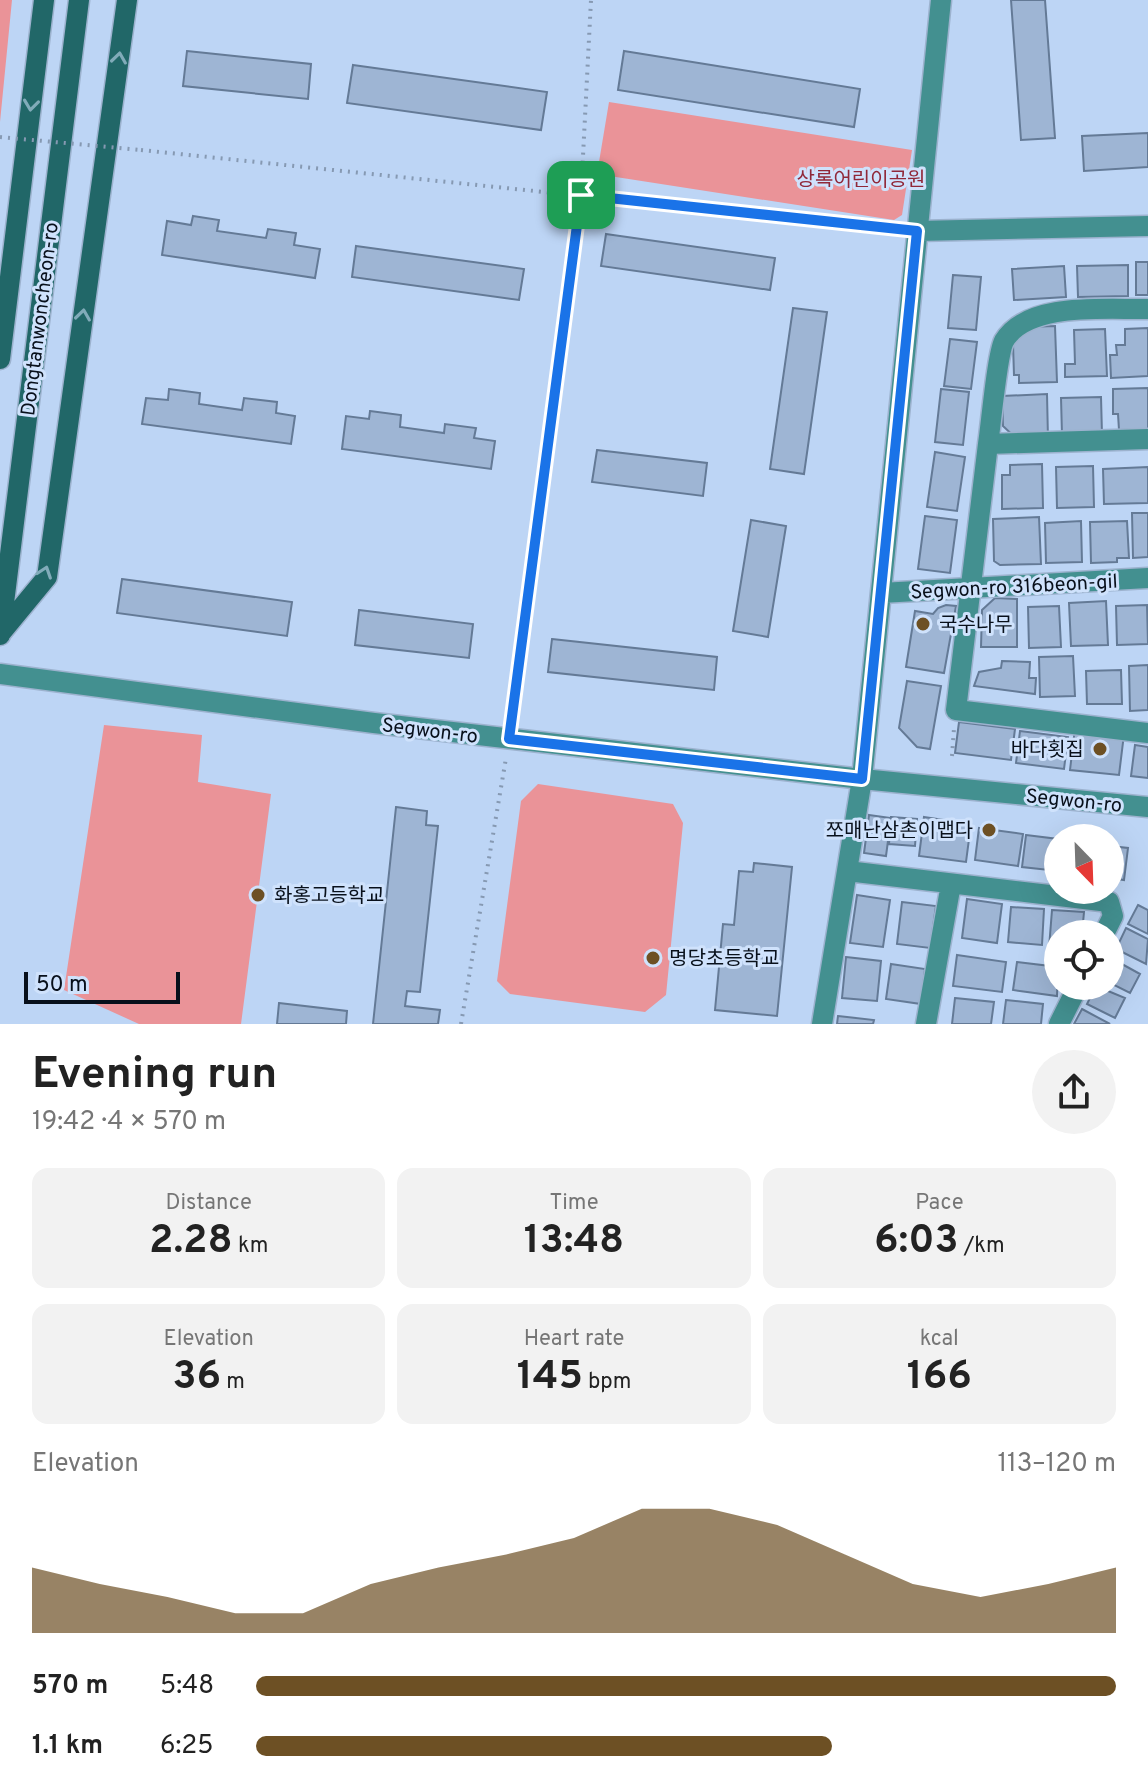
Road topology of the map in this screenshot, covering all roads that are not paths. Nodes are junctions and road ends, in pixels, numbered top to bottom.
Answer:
1 (44, 0) edge
2 (79, 0) edge
3 (127, 0) edge
4 (941, 0) edge
5 (1148, 226) edge
6 (917, 231) junction
7 (1148, 309) edge
8 (0, 359) edge
9 (1148, 439) edge
10 (988, 444) junction
11 (1148, 578) edge
12 (970, 588) junction
13 (881, 593) junction
14 (0, 634) edge
15 (0, 674) edge
16 (1148, 733) edge
17 (862, 779) junction
18 (1148, 807) edge
19 (847, 871) junction
20 (951, 884) junction
21 (1111, 920) edge
22 (1071, 1000) edge
23 (822, 1024) edge
24 (926, 1024) edge
25 (1059, 1024) edge

1 -> 8 main road
2 - 14 main road, Dongtanwoncheon-ro
14 -> 3 main road
4 - 6 street, Segwon-ro 316beon-gil
5 - 6 street
6 - 13 street, Segwon-ro 316beon-gil
7 - 10 street
9 - 10 street
10 - 12 street
11 - 12 street, Segwon-ro 316beon-gil
12 - 13 street, Segwon-ro 316beon-gil
12 - 16 street
13 - 17 street, Segwon-ro 316beon-gil
15 - 17 street, Segwon-ro
17 - 18 street, Segwon-ro
17 - 19 street, Segwon-ro 316beon-gil
19 - 20 street
19 - 23 street, Segwon-ro 316beon-gil
20 - 21 street
20 - 24 street
22 - 25 street

